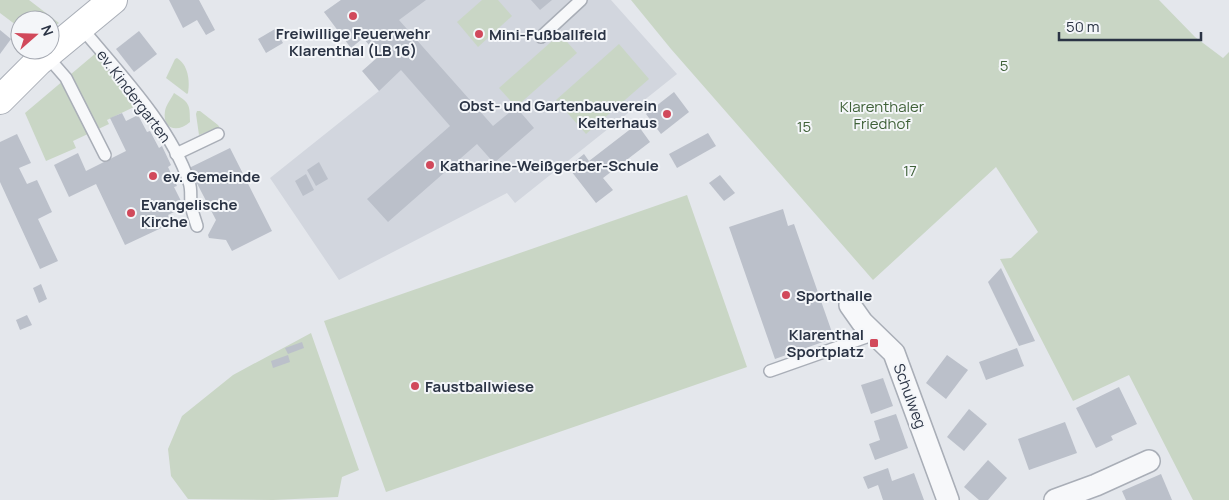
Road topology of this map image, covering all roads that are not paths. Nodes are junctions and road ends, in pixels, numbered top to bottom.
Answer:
1 (113, 0) edge
2 (581, 0) edge
3 (80, 26) junction
4 (541, 36) dead end
5 (60, 43) edge
6 (41, 60) edge
7 (50, 60) edge
8 (0, 100) edge
9 (218, 134) dead end
10 (176, 154) junction
11 (105, 155) dead end
12 (197, 226) dead end
13 (850, 305) dead end
14 (875, 334) junction
15 (770, 371) dead end
16 (1149, 461) dead end
17 (948, 500) edge
18 (1055, 500) edge

1 - 3 street
2 - 4 lane
3 - 5 street
3 - 10 lane, ev. Kindergarten
6 - 8 street
7 - 11 lane
9 - 10 lane
10 - 12 lane, ev. Kindergarten
13 - 14 street, Schulweg
14 - 15 lane
14 - 17 street, Schulweg
16 - 18 street

